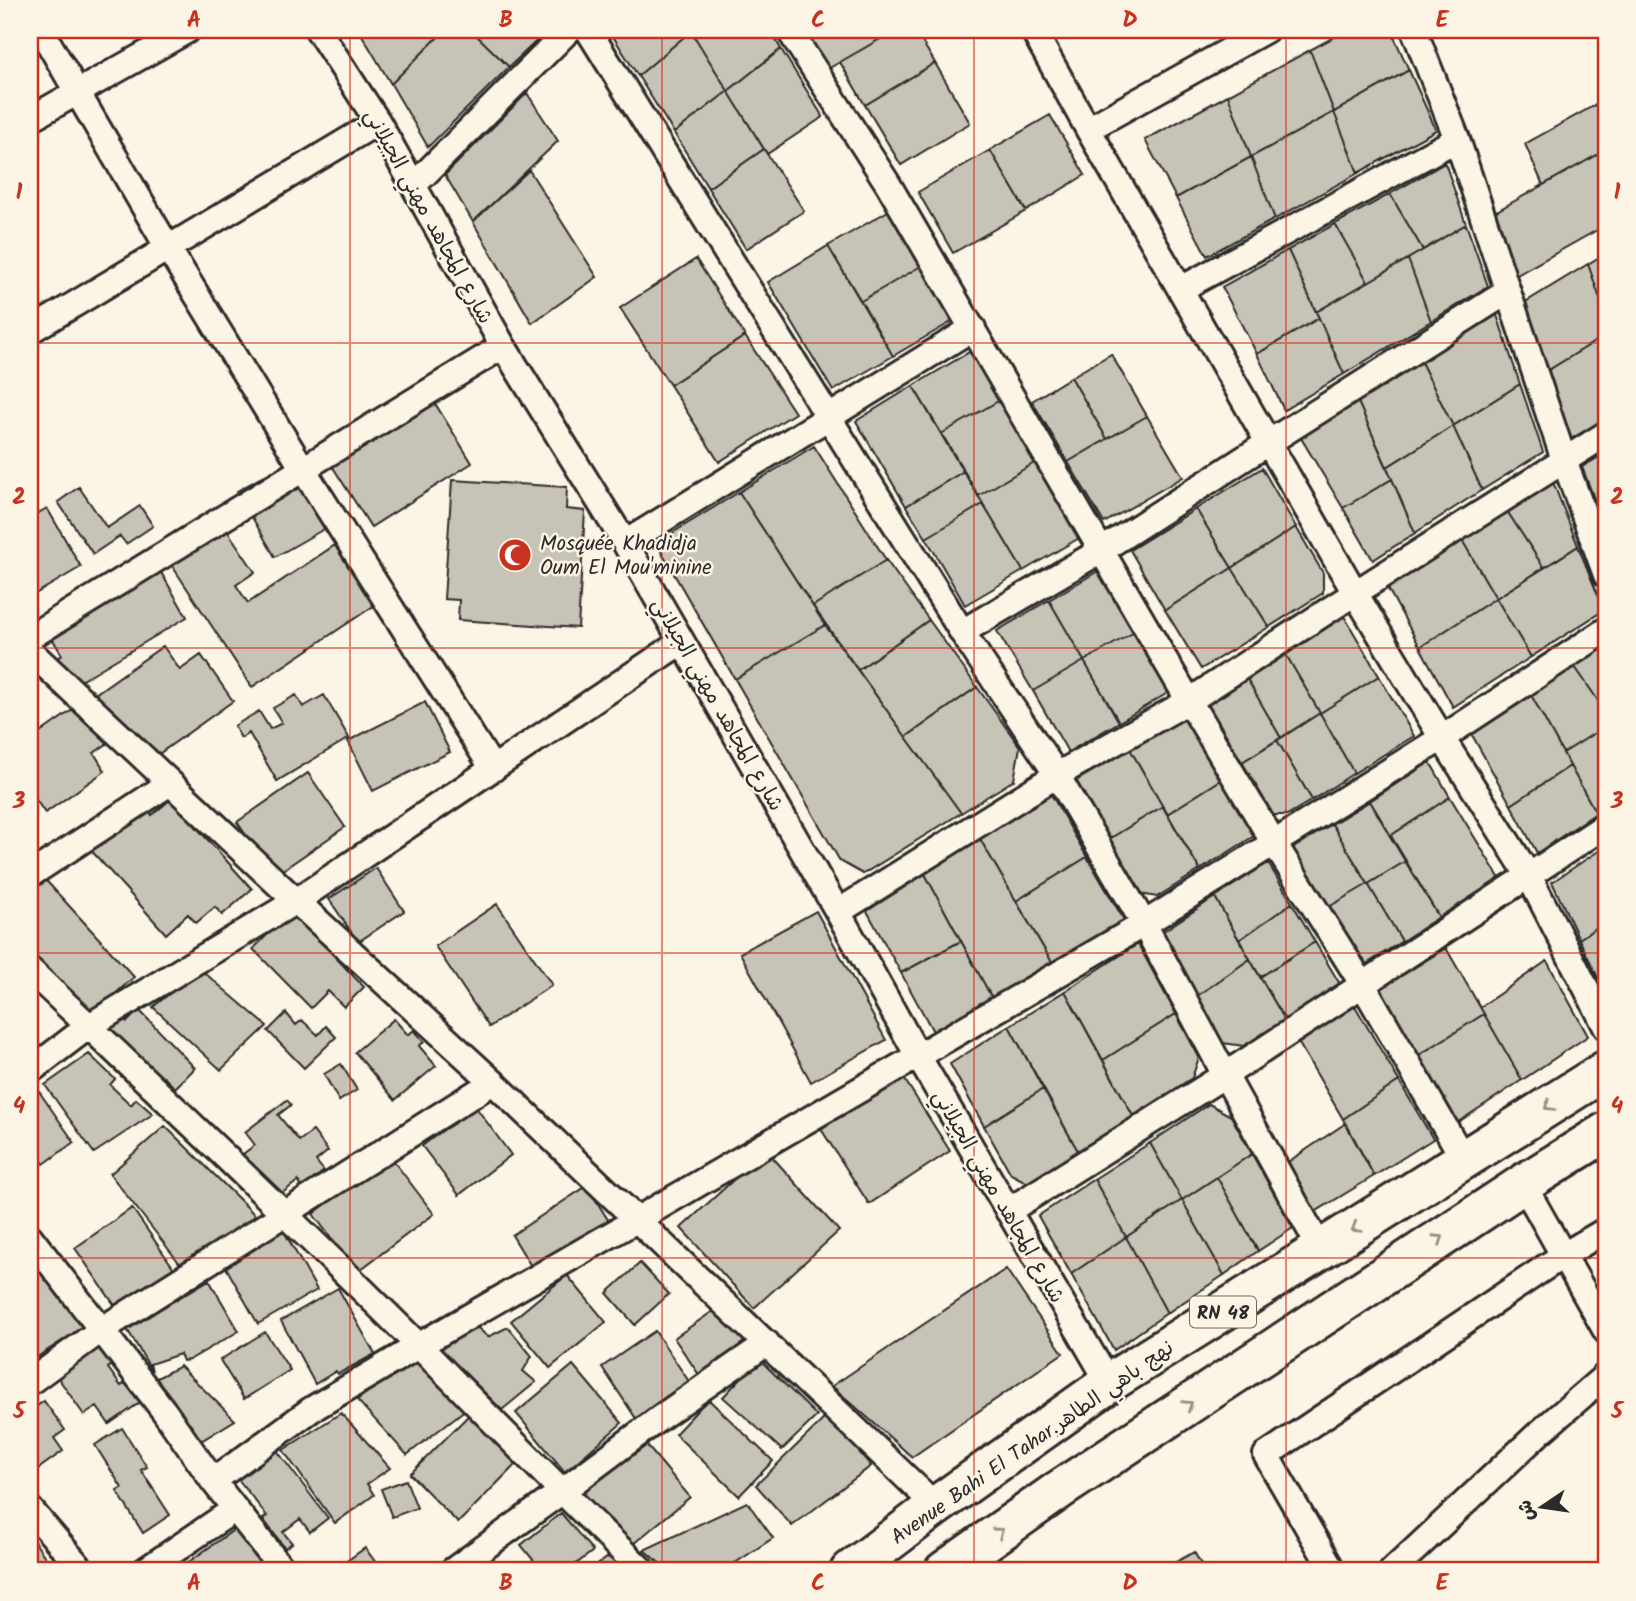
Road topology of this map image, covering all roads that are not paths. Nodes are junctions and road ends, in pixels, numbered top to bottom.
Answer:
1 (41, 30) edge
2 (188, 30) edge
3 (569, 30) edge
4 (588, 30) edge
5 (789, 30) edge
6 (1032, 30) edge
7 (1266, 30) edge
8 (1414, 30) edge
9 (322, 31) edge
10 (78, 92) junction
11 (30, 119) edge
12 (378, 122) junction
13 (1088, 129) junction
14 (1457, 139) junction
15 (414, 185) junction
16 (167, 248) junction
17 (1181, 289) junction
18 (1507, 292) junction
19 (973, 328) junction
20 (30, 331) edge
21 (503, 346) junction
22 (829, 417) junction
23 (1606, 434) edge
24 (1268, 443) junction
25 (1564, 460) junction
26 (303, 469) junction
27 (625, 543) junction
28 (1102, 550) junction
29 (1606, 575) edge
30 (1355, 593) junction
31 (1606, 630) edge
32 (962, 632) junction
33 (30, 637) edge
34 (681, 642) junction
35 (30, 651) edge
36 (1189, 701) junction
37 (1442, 738) junction
38 (493, 769) junction
39 (1057, 775) junction
40 (170, 782) junction
41 (1606, 825) edge
42 (1274, 843) junction
43 (30, 875) edge
44 (1529, 876) junction
45 (296, 901) junction
46 (838, 912) junction
47 (1144, 924) junction
48 (30, 970) edge
49 (1363, 985) junction
50 (89, 1026) junction
51 (1606, 1027) edge
52 (918, 1056) junction
53 (1606, 1070) edge
54 (30, 1071) edge
55 (1225, 1075) junction
56 (493, 1082) junction
57 (1606, 1132) edge
58 (1464, 1160) junction
59 (1523, 1184) junction
60 (1008, 1211) junction
61 (284, 1213) junction
62 (638, 1219) junction
63 (1606, 1230) edge
64 (30, 1237) edge
65 (1321, 1250) junction
66 (1562, 1256) junction
67 (101, 1330) junction
68 (1606, 1331) edge
69 (767, 1343) junction
70 (418, 1346) junction
71 (1606, 1375) edge
72 (30, 1381) edge
73 (1109, 1383) junction
74 (213, 1481) junction
75 (561, 1492) junction
76 (936, 1506) junction
77 (30, 1509) edge
78 (235, 1509) junction
79 (83, 1571) edge
80 (144, 1571) edge
81 (284, 1571) edge
82 (452, 1571) edge
83 (643, 1571) edge
84 (850, 1571) edge
85 (944, 1571) edge
86 (1333, 1571) edge
87 (1392, 1571) edge

1 - 10 street
2 - 10 street
3 - 15 street
4 - 22 street
5 - 19 street
6 - 13 street
7 - 13 street
8 - 14 street
9 - 12 street, شارع المجاهد مهني الجيلاني
10 - 11 street
10 - 16 street
12 - 15 street, شارع المجاهد مهني الجيلاني
12 - 16 street
13 - 17 street
14 - 17 street
14 - 18 street
15 - 21 street, شارع المجاهد مهني الجيلاني
16 - 20 street
16 - 26 street
17 - 24 street
18 - 24 street
18 - 25 street
19 - 22 street
19 - 28 street
21 - 26 street
21 - 27 street, شارع المجاهد مهني الجيلاني
22 - 27 street
22 - 32 street
23 - 25 street
24 - 28 street
24 - 30 street
25 - 29 street
25 - 30 street
26 - 33 street
26 - 38 street
27 - 34 street, شارع المجاهد مهني الجيلاني
28 - 32 street
28 - 36 street
30 - 36 street
30 - 37 street
31 - 37 street
32 - 39 street
34 - 38 street
34 - 46 street, شارع المجاهد مهني الجيلاني
35 - 40 street
36 - 39 street
36 - 42 street
37 - 42 street
37 - 44 street
38 - 45 street
39 - 46 street
39 - 47 street
40 - 43 street
40 - 45 street
41 - 44 street
42 - 47 street
42 - 49 street
44 - 49 street
44 - 51 street
45 - 50 street
45 - 56 street
46 - 52 street, شارع المجاهد مهني الجيلاني
47 - 52 street
47 - 55 street
48 - 50 street
49 - 55 street
49 - 58 street
50 - 54 street
50 - 61 street
52 - 60 street, شارع المجاهد مهني الجيلاني
52 - 62 street
53 -> 58 main road, Avenue Bahi El Tahar,نهج باهي الطاهر / RN 48
55 - 60 street
55 - 65 street
56 - 61 street
56 - 62 street
57 - 59 main road, RN 48
58 -> 65 main road, Avenue Bahi El Tahar,نهج باهي الطاهر / RN 48
59 - 66 street
85 -> 59 main road, RN 48
60 - 73 street, شارع المجاهد مهني الجيلاني
61 - 67 street
61 - 70 street
62 - 69 street
62 - 70 street
63 - 66 street
64 - 67 street
65 - 73 main road, Avenue Bahi El Tahar,نهج باهي الطاهر / RN 48
66 - 68 street
66 - 86 street
67 - 72 street
67 - 74 street
69 - 75 street
69 - 76 street
70 - 74 street
70 - 75 street
71 - 87 street
73 - 76 main road, Avenue Bahi El Tahar,نهج باهي الطاهر / RN 48
74 - 78 street
75 - 82 street
75 - 83 street
76 - 84 main road, Avenue Bahi El Tahar,نهج باهي الطاهر / RN 48
77 - 79 street
78 - 80 street
78 - 81 street

